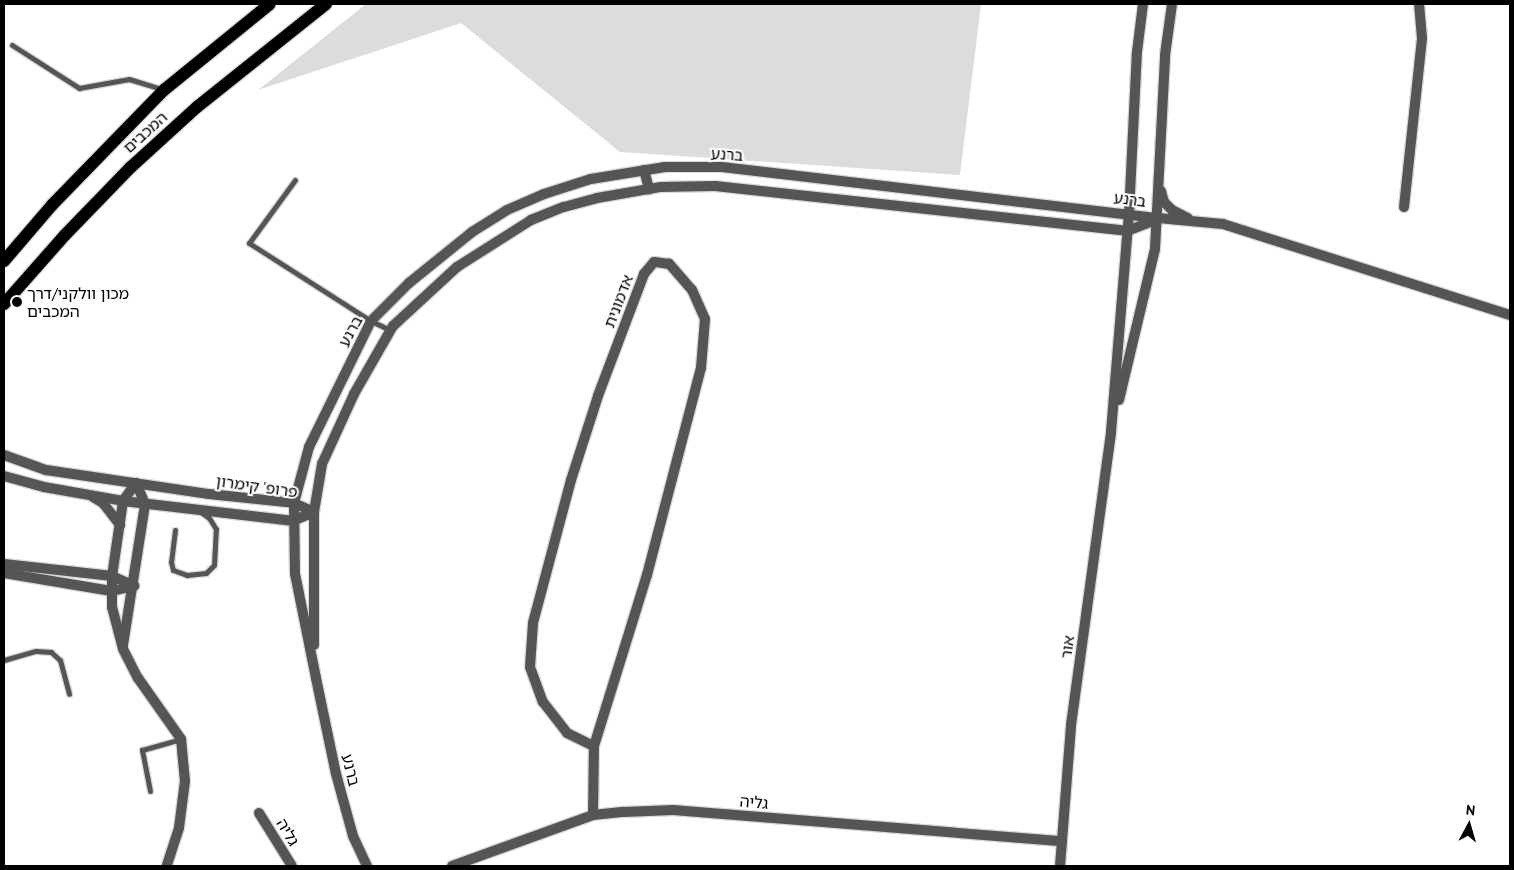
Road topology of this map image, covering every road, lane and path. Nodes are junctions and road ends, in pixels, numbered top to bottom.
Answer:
1 (270, 4) edge
2 (326, 4) edge
3 (1143, 4) edge
4 (1172, 4) edge
5 (1419, 4) edge
6 (12, 45) dead end
7 (164, 90) junction
8 (644, 170) junction
9 (296, 180) dead end
10 (1160, 187) junction
11 (649, 189) junction
12 (1404, 207) dead end
13 (1130, 214) junction
14 (1158, 218) junction
15 (1223, 224) junction
16 (1127, 231) junction
17 (4, 260) edge
18 (4, 304) edge
19 (1510, 315) edge
20 (371, 322) junction
21 (390, 330) junction
22 (1111, 432) junction
23 (4, 455) edge
24 (4, 476) edge
25 (136, 483) junction
26 (88, 494) junction
27 (123, 501) junction
28 (294, 503) junction
29 (145, 504) junction
30 (198, 510) junction
31 (314, 512) junction
32 (292, 521) junction
33 (120, 525) junction
34 (175, 530) dead end
35 (4, 564) edge
36 (4, 573) edge
37 (112, 576) junction
38 (134, 586) junction
39 (112, 591) junction
40 (123, 649) junction
41 (4, 660) edge
42 (316, 678) junction
43 (70, 694) dead end
44 (180, 739) junction
45 (594, 746) junction
46 (150, 791) dead end
47 (259, 812) dead end
48 (593, 816) junction
49 (1062, 841) junction
50 (167, 866) edge
51 (292, 866) edge
52 (367, 866) edge
53 (452, 866) edge
54 (1060, 866) edge

1 - 7 main road, המכבים
2 - 18 main road, המכבים
3 - 13 street
4 - 10 street
5 - 12 street
6 - 7 lane
7 - 17 main road, המכבים
8 - 11 street
8 - 13 street, ברנע
8 - 20 street, ברנע
9 - 20 lane
10 - 14 street
10 - 15 street
11 - 16 street, ברנע
11 - 21 street, ברנע
13 - 14 street, ברנע
13 - 16 street
14 - 15 street
14 - 16 street, ברנע
14 - 22 street
15 - 19 street
16 - 22 street
20 - 21 lane
20 - 28 street, ברנע
21 - 31 street, ברנע
22 - 49 street, אור
23 - 25 street, פרופ' קימרון
24 - 26 street, פרופ' קימרון
25 - 27 street
25 - 28 street, פרופ' קימרון
25 - 29 street
26 - 27 street, פרופ' קימרון
26 - 33 street
27 - 29 street, פרופ' קימרון
27 - 33 street
28 - 31 street, פרופ' קימרון
28 - 32 street, ברנע
29 - 30 street, פרופ' קימרון
29 - 38 street
30 - 32 street, פרופ' קימרון
30 - 34 lane
31 - 32 street, פרופ' קימרון
31 - 42 street, ברנע
32 - 42 street, ברנע
33 - 37 street
35 - 37 street
36 - 39 street
37 - 38 street
37 - 39 street
38 - 39 street
38 - 40 street
39 - 40 street
40 - 44 street
41 - 43 lane
42 - 52 street, ברנע
44 - 46 lane
44 - 50 street
45 - 45 street, אדמונית
45 - 48 street, אדמונית
47 - 51 street, גליה
48 - 49 street, גליה
48 - 53 street, גליה
49 - 54 street, אור

